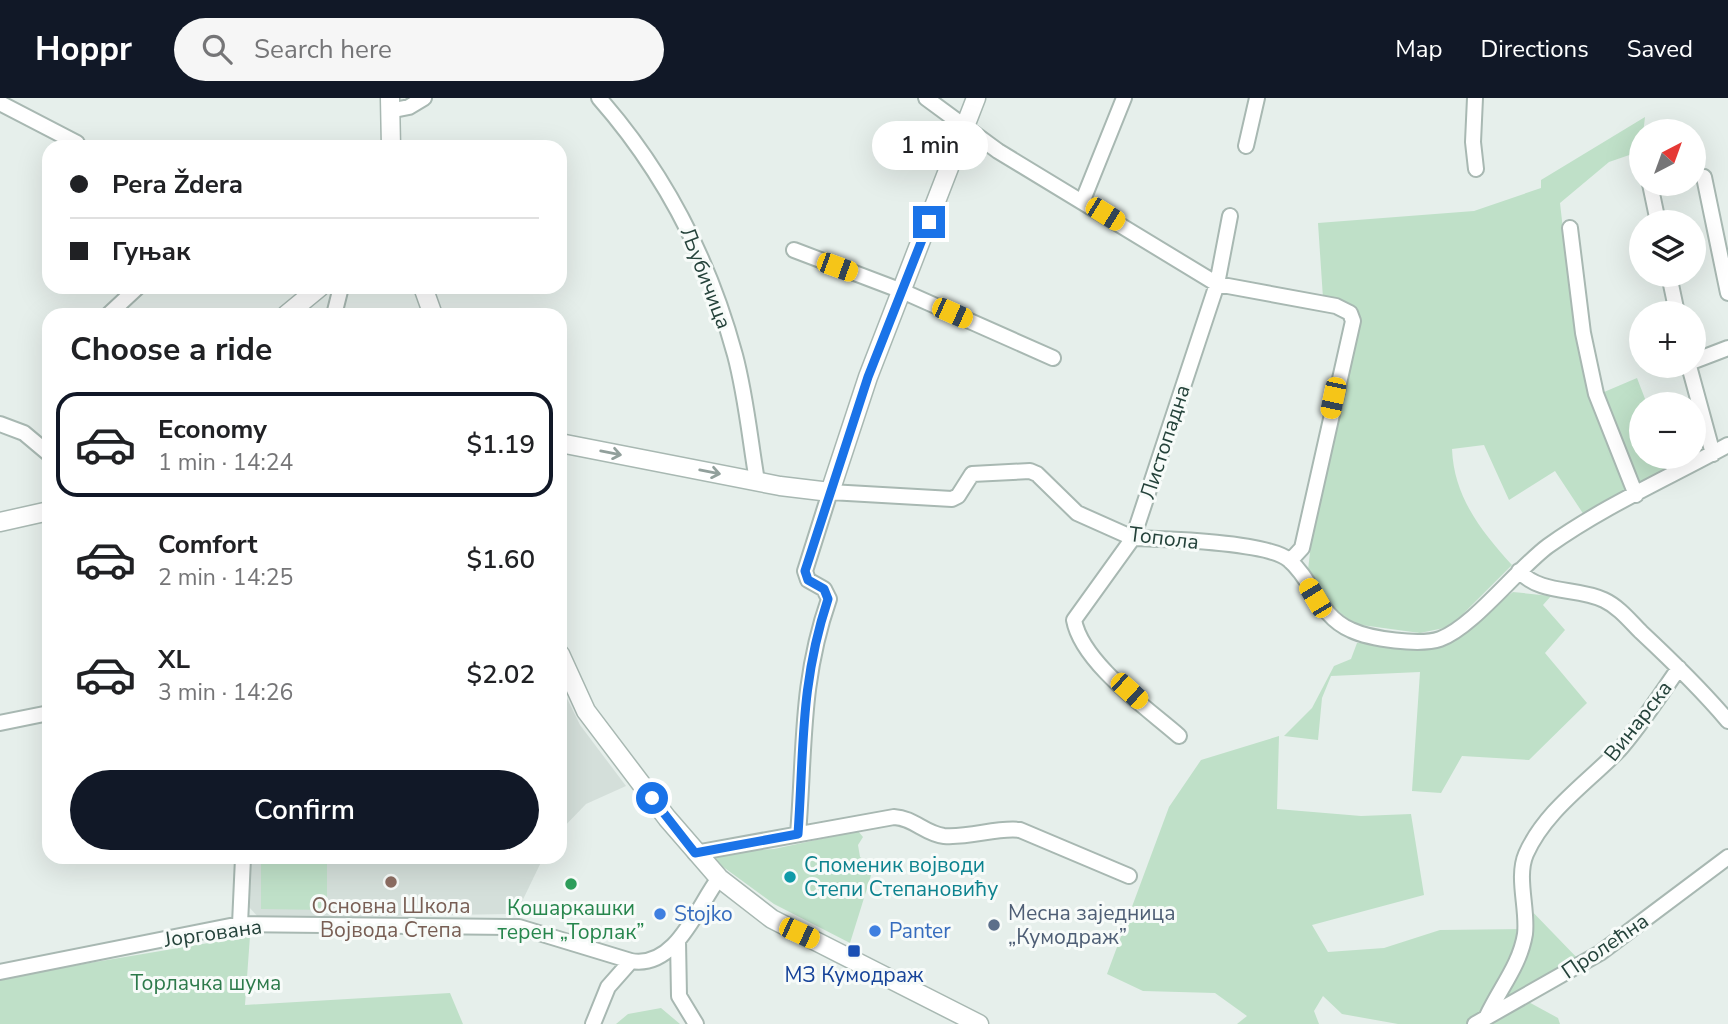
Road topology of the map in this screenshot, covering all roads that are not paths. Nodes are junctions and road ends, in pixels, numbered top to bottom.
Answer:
1 (424, 98) edge
2 (599, 98) edge
3 (926, 98) edge
4 (976, 98) edge
5 (1124, 98) edge
6 (1257, 98) edge
7 (1475, 98) edge
8 (0, 103) edge
9 (390, 104) edge
10 (964, 129) junction
11 (71, 140) edge
12 (391, 140) edge
13 (1246, 146) dead end
14 (1476, 169) dead end
15 (1706, 187) edge
16 (1083, 200) junction
17 (1230, 216) dead end
18 (1570, 228) dead end
19 (794, 250) dead end
20 (1217, 284) junction
21 (902, 291) junction
22 (1728, 293) edge
23 (130, 294) edge
24 (312, 294) edge
25 (116, 308) edge
26 (294, 308) edge
27 (1728, 348) edge
28 (1706, 356) edge
29 (1052, 358) dead end
30 (1692, 378) edge
31 (0, 424) edge
32 (567, 444) edge
33 (1728, 445) edge
34 (42, 448) edge
35 (1713, 454) junction
36 (757, 481) junction
37 (830, 492) junction
38 (1636, 495) junction
39 (42, 513) edge
40 (0, 522) edge
41 (1133, 538) junction
42 (1290, 561) junction
43 (1519, 571) junction
44 (1679, 668) junction
45 (567, 670) edge
46 (42, 714) edge
47 (1728, 721) edge
48 (0, 723) edge
49 (1179, 737) dead end
50 (798, 834) junction
51 (695, 853) junction
52 (1728, 857) edge
53 (243, 864) edge
54 (1129, 876) dead end
55 (719, 878) junction
56 (240, 924) junction
57 (678, 941) junction
58 (631, 961) junction
59 (0, 972) edge
60 (1481, 1020) edge
61 (593, 1024) edge
62 (696, 1024) edge
63 (979, 1024) edge

1 - 9 street
2 - 36 street, Љубичица
3 - 10 street
4 - 10 street
5 - 16 street
6 - 13 street
7 - 14 street
8 - 11 street
9 - 12 street
10 - 16 street
10 - 21 street
15 - 22 street
16 - 20 street
17 - 20 street, Листопадна
18 - 38 street
19 - 21 street
20 - 41 street, Листопадна
20 - 42 street
21 - 29 street
21 - 37 street
23 - 25 street
24 - 26 street
27 - 28 street
30 - 35 street
31 - 34 street
32 -> 36 street, Топола
33 - 35 street
35 - 38 street
36 - 37 street, Топола
37 - 41 street, Топола
37 - 50 street
38 - 43 street
39 - 40 street
41 - 42 street, Топола
41 - 49 street, Листопадна
42 - 43 street
43 - 44 street, Винарска
44 - 47 street, Винарска
44 - 60 street, Винарска
45 - 51 street
46 - 48 street
50 - 51 street
50 - 54 street
51 - 55 street
52 - 60 street, Пролећна
53 - 56 street
55 - 57 street
55 - 63 street
56 - 58 street, Јоргована
56 - 59 street, Јоргована
57 - 58 street
57 - 62 street
58 - 61 street

